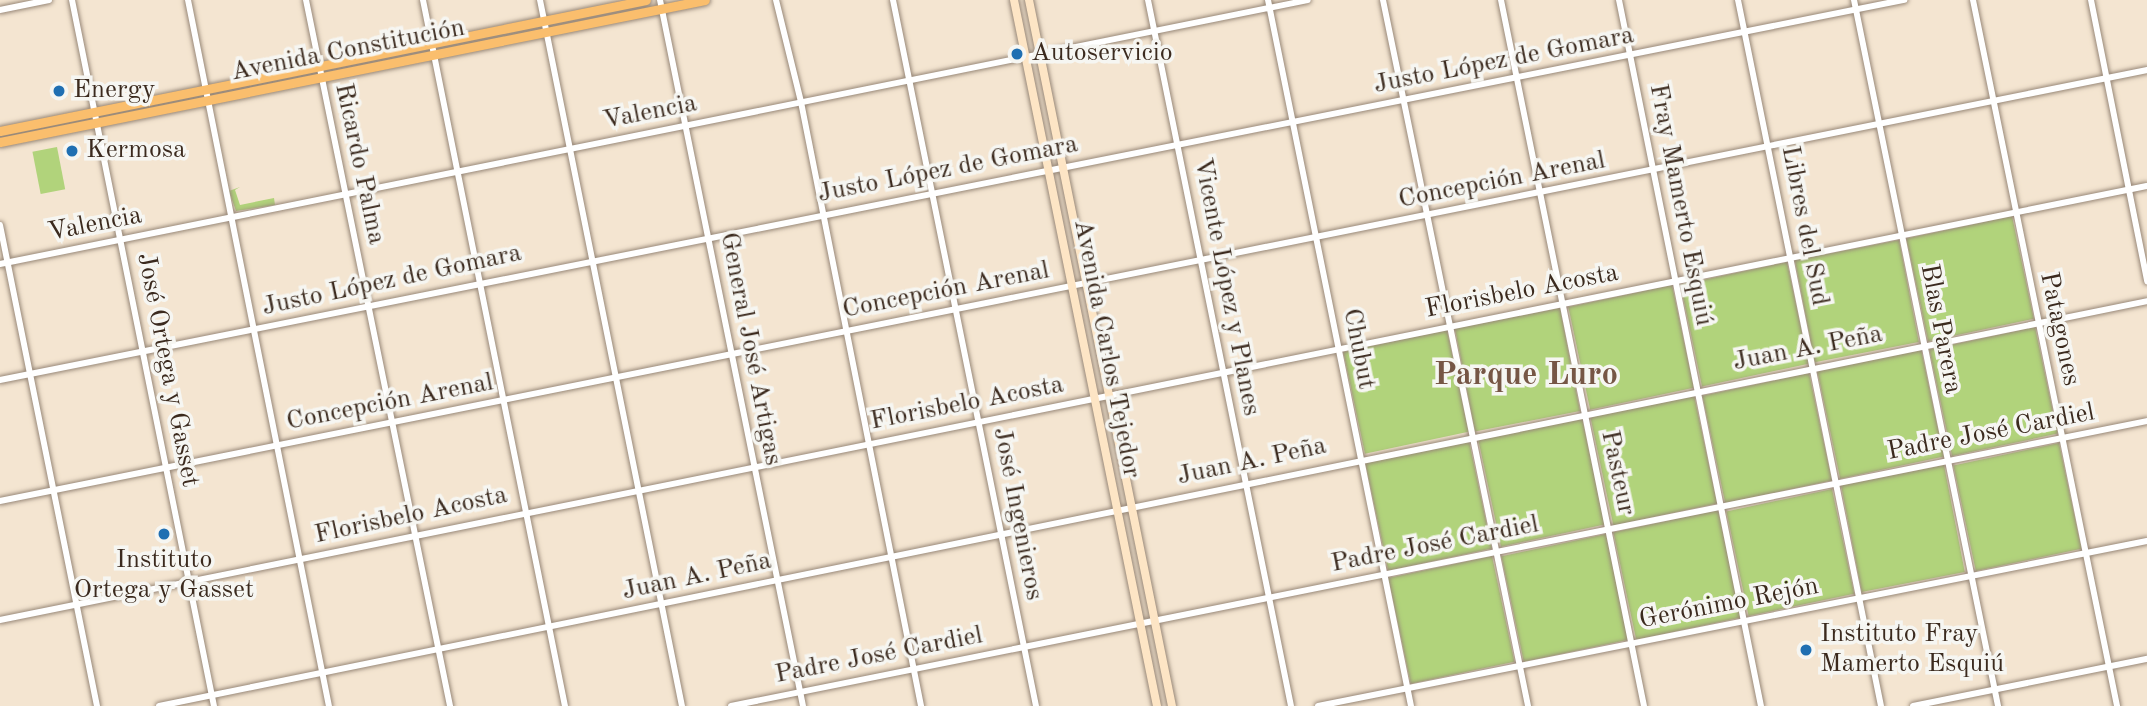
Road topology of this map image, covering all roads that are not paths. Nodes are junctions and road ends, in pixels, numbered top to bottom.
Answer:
1 (48, 0) edge
2 (72, 0) edge
3 (188, 0) edge
4 (306, 0) edge
5 (423, 0) edge
6 (540, 0) edge
7 (646, 0) edge
8 (705, 0) edge
9 (776, 0) edge
10 (893, 0) edge
11 (1014, 0) edge
12 (1029, 0) edge
13 (1148, 0) edge
14 (1308, 0) edge
15 (1383, 0) edge
16 (1501, 0) edge
17 (1619, 0) edge
18 (1738, 0) edge
19 (1854, 0) edge
20 (1904, 0) edge
21 (1973, 0) edge
22 (2091, 0) edge
23 (661, 4) edge
24 (1269, 4) edge
25 (0, 10) edge
26 (1856, 10) junction
27 (544, 21) junction
28 (1155, 31) junction
29 (547, 32) junction
30 (1745, 32) junction
31 (432, 43) junction
32 (1040, 54) junction
33 (434, 55) junction
34 (1630, 55) junction
35 (1026, 57) junction
36 (320, 66) junction
37 (2147, 70) edge
38 (322, 77) junction
39 (1517, 78) junction
40 (2106, 78) junction
41 (910, 80) junction
42 (205, 89) junction
43 (208, 100) junction
44 (1405, 100) junction
45 (1994, 101) junction
46 (801, 102) junction
47 (94, 111) junction
48 (97, 123) junction
49 (1293, 123) junction
50 (1879, 124) junction
51 (685, 126) junction
52 (0, 131) edge
53 (0, 142) edge
54 (1178, 146) junction
55 (1769, 147) junction
56 (570, 149) junction
57 (1063, 166) junction
58 (1048, 168) junction
59 (1653, 170) junction
60 (457, 172) junction
61 (2147, 186) edge
62 (2129, 189) junction
63 (932, 192) junction
64 (1540, 193) junction
65 (346, 194) junction
66 (2016, 212) junction
67 (823, 214) junction
68 (1429, 216) junction
69 (231, 218) junction
70 (0, 225) edge
71 (1902, 235) junction
72 (708, 237) junction
73 (1316, 238) junction
74 (121, 240) junction
75 (1791, 257) junction
76 (593, 260) junction
77 (1202, 261) junction
78 (4, 263) edge
79 (1676, 281) junction
80 (2147, 281) edge
81 (480, 282) junction
82 (1087, 282) junction
83 (1072, 285) junction
84 (2147, 301) edge
85 (1563, 303) junction
86 (368, 305) junction
87 (956, 309) junction
88 (2038, 323) junction
89 (1451, 326) junction
90 (253, 328) junction
91 (847, 331) junction
92 (1924, 346) junction
93 (1339, 349) junction
94 (143, 351) junction
95 (731, 354) junction
96 (1813, 368) junction
97 (1224, 372) junction
98 (30, 373) junction
99 (616, 377) junction
100 (0, 380) edge
101 (1698, 391) junction
102 (1109, 395) junction
103 (1095, 398) junction
104 (503, 400) junction
105 (1585, 414) junction
106 (2147, 421) edge
107 (392, 422) junction
108 (979, 422) junction
109 (1473, 436) junction
110 (2062, 438) junction
111 (869, 444) junction
112 (277, 445) junction
113 (1360, 459) junction
114 (1948, 461) junction
115 (167, 467) junction
116 (754, 467) junction
117 (1246, 482) junction
118 (1836, 484) junction
119 (53, 490) junction
120 (639, 490) junction
121 (0, 501) edge
122 (1721, 507) junction
123 (1132, 508) junction
124 (1118, 511) junction
125 (526, 512) junction
126 (1609, 529) junction
127 (1001, 534) junction
128 (415, 536) junction
129 (2147, 541) edge
130 (1497, 552) junction
131 (2086, 553) junction
132 (891, 557) junction
133 (300, 559) junction
134 (1384, 575) junction
135 (1971, 576) junction
136 (777, 580) junction
137 (190, 581) junction
138 (1269, 598) junction
139 (1859, 598) junction
140 (76, 604) junction
141 (661, 604) junction
142 (0, 620) edge
143 (1154, 621) junction
144 (1744, 621) junction
145 (1141, 624) junction
146 (549, 627) junction
147 (1632, 643) junction
148 (1024, 647) junction
149 (438, 649) junction
150 (2147, 659) edge
151 (1520, 666) junction
152 (2109, 666) junction
153 (914, 668) junction
154 (322, 673) junction
155 (1407, 688) junction
156 (1994, 690) junction
157 (800, 692) junction
158 (212, 695) junction
159 (97, 706) edge
160 (159, 706) edge
161 (214, 706) edge
162 (329, 706) edge
163 (450, 706) edge
164 (565, 706) edge
165 (682, 706) edge
166 (731, 706) edge
167 (803, 706) edge
168 (921, 706) edge
169 (1036, 706) edge
170 (1157, 706) edge
171 (1172, 706) edge
172 (1291, 706) edge
173 (1318, 706) edge
174 (1411, 706) edge
175 (1528, 706) edge
176 (1644, 706) edge
177 (1761, 706) edge
178 (1881, 706) edge
179 (1913, 706) edge
180 (1998, 706) edge
181 (2117, 706) edge

1 - 25 street
2 - 47 street, José Ortega y Gasset
3 - 42 street
4 - 36 street, Ricardo Palma
5 - 31 street
6 - 27 street
7 - 27 main road, Avenida Constitución
8 - 23 main road, Avenida Constitución
9 - 46 street
10 - 41 street, José Ingenieros
11 - 35 main road, Avenida Carlos Tejedor
12 - 32 main road, Avenida Carlos Tejedor
13 - 28 street, Vicente López y Planes
14 - 24 street, Valencia
15 - 44 street
16 - 39 street, Pasteur
17 - 34 street, Fray Mamerto Esquiú
18 - 30 street, Libres del Sud
19 - 26 street, Blas Parera
20 - 26 street, Justo López de Gomara
21 - 45 street, Patagones
22 - 40 street
23 - 29 main road, Avenida Constitución
23 - 51 street, General José Artigas
24 - 28 street, Valencia
24 - 49 street, Chubut
26 - 30 street, Justo López de Gomara
26 - 50 street, Blas Parera
27 - 29 street
27 - 31 main road, Avenida Constitución
28 - 32 street, Valencia
28 - 54 street, Vicente López y Planes
29 - 33 main road, Avenida Constitución
29 - 56 street
30 - 34 street, Justo López de Gomara
30 - 55 street, Libres del Sud
31 - 33 street
31 - 36 main road, Avenida Constitución
32 - 35 street, Valencia
32 - 57 main road, Avenida Carlos Tejedor
33 - 38 main road, Avenida Constitución
33 - 60 street
34 - 39 street, Justo López de Gomara
34 - 59 street, Fray Mamerto Esquiú
35 - 41 street, Valencia
35 - 58 main road, Avenida Carlos Tejedor
36 - 38 street, Ricardo Palma
36 - 42 main road, Avenida Constitución
37 - 40 street, Concepción Arenal
38 - 43 main road, Avenida Constitución
38 - 65 street, Ricardo Palma
39 - 44 street, Justo López de Gomara
39 - 64 street, Pasteur
40 - 45 street, Concepción Arenal
40 - 62 street
41 - 46 street, Valencia
41 - 63 street, José Ingenieros
42 - 43 street
42 - 47 main road, Avenida Constitución
43 - 48 main road, Avenida Constitución
43 - 69 street
44 - 49 street, Justo López de Gomara
44 - 68 street
45 - 50 street, Concepción Arenal
45 - 66 street, Patagones
46 - 51 street, Valencia
46 - 67 street
47 - 48 street, José Ortega y Gasset
47 - 52 main road, Avenida Constitución
48 - 53 main road, Avenida Constitución
48 - 74 street, José Ortega y Gasset
49 - 54 street, Justo López de Gomara
49 - 73 street, Chubut
50 - 55 street, Concepción Arenal
50 - 71 street, Blas Parera
51 - 56 street, Valencia
51 - 72 street, General José Artigas
54 - 57 street, Justo López de Gomara
54 - 77 street, Vicente López y Planes
55 - 59 street, Concepción Arenal
55 - 75 street, Libres del Sud
56 - 60 street, Valencia
56 - 76 street
57 - 58 street, Justo López de Gomara
57 - 82 main road, Avenida Carlos Tejedor
58 - 63 street, Justo López de Gomara
58 - 83 main road, Avenida Carlos Tejedor
59 - 64 street, Concepción Arenal
59 - 79 street, Fray Mamerto Esquiú
60 - 65 street, Valencia
60 - 81 street
61 - 62 street, Florisbelo Acosta
62 - 66 street, Florisbelo Acosta
62 - 80 street
63 - 67 street, Justo López de Gomara
63 - 87 street, José Ingenieros
64 - 68 street, Concepción Arenal
64 - 85 street, Pasteur
65 - 69 street, Valencia
65 - 86 street, Ricardo Palma
66 - 71 street, Florisbelo Acosta
66 - 88 street, Patagones
67 - 72 street, Justo López de Gomara
67 - 91 street
68 - 73 street, Concepción Arenal
68 - 89 street
69 - 74 street, Valencia
69 - 90 street
70 - 78 street
71 - 75 street, Florisbelo Acosta
71 - 92 street, Blas Parera
72 - 76 street, Justo López de Gomara
72 - 95 street, General José Artigas
73 - 77 street, Concepción Arenal
73 - 93 street, Chubut
74 - 78 street, Valencia
74 - 94 street, José Ortega y Gasset
75 - 79 street, Florisbelo Acosta
75 - 96 street, Libres del Sud
76 - 81 street, Justo López de Gomara
76 - 99 street
77 - 82 street, Concepción Arenal
77 - 97 street, Vicente López y Planes
78 - 98 street
79 - 85 street, Florisbelo Acosta
79 - 101 street, Fray Mamerto Esquiú
81 - 86 street, Justo López de Gomara
81 - 104 street
82 - 83 street, Concepción Arenal
82 - 102 main road, Avenida Carlos Tejedor
83 - 87 street, Concepción Arenal
83 - 103 main road, Avenida Carlos Tejedor
84 - 88 street, Juan A. Peña
85 - 89 street, Florisbelo Acosta
85 - 105 street, Pasteur
86 - 90 street, Justo López de Gomara
86 - 107 street, Ricardo Palma
87 - 91 street, Concepción Arenal
87 - 108 street, José Ingenieros
88 - 92 street, Juan A. Peña
88 - 110 street, Patagones
89 - 93 street, Florisbelo Acosta
89 - 109 street
90 - 94 street, Justo López de Gomara
90 - 112 street
91 - 95 street, Concepción Arenal
91 - 111 street
92 - 96 street, Juan A. Peña
92 - 114 street, Blas Parera
93 - 97 street, Florisbelo Acosta
93 - 113 street, Chubut
94 - 98 street, Justo López de Gomara
94 - 115 street, José Ortega y Gasset
95 - 99 street, Concepción Arenal
95 - 116 street, General José Artigas
96 - 101 street, Juan A. Peña
96 - 118 street, Libres del Sud
97 - 102 street, Florisbelo Acosta
97 - 117 street, Vicente López y Planes
98 - 100 street, Justo López de Gomara
98 - 119 street
99 - 104 street, Concepción Arenal
99 - 120 street
101 - 105 street, Juan A. Peña
101 - 122 street, Fray Mamerto Esquiú
102 - 103 street, Florisbelo Acosta
102 - 123 main road, Avenida Carlos Tejedor
103 - 108 street, Florisbelo Acosta
103 - 124 main road, Avenida Carlos Tejedor
104 - 107 street, Concepción Arenal
104 - 125 street
105 - 109 street, Juan A. Peña
105 - 126 street, Pasteur
106 - 110 street, Padre José Cardiel
107 - 112 street, Concepción Arenal
107 - 128 street, Ricardo Palma
108 - 111 street, Florisbelo Acosta
108 - 127 street, José Ingenieros
109 - 113 street, Juan A. Peña
109 - 130 street
110 - 114 street, Padre José Cardiel
110 - 131 street, Patagones
111 - 116 street, Florisbelo Acosta
111 - 132 street
112 - 115 street, Concepción Arenal
112 - 133 street
113 - 117 street, Juan A. Peña
113 - 134 street, Chubut
114 - 118 street, Padre José Cardiel
114 - 135 street, Blas Parera
115 - 119 street, Concepción Arenal
115 - 137 street, José Ortega y Gasset
116 - 120 street, Florisbelo Acosta
116 - 136 street, General José Artigas
117 - 123 street, Juan A. Peña
117 - 138 street, Vicente López y Planes
118 - 122 street, Padre José Cardiel
118 - 139 street, Libres del Sud
119 - 121 street, Concepción Arenal
119 - 140 street
120 - 125 street, Florisbelo Acosta
120 - 141 street
122 - 126 street, Padre José Cardiel
122 - 144 street, Fray Mamerto Esquiú
123 - 124 street, Juan A. Peña
123 - 143 main road, Avenida Carlos Tejedor
124 - 127 street, Juan A. Peña
124 - 145 main road, Avenida Carlos Tejedor
125 - 128 street, Florisbelo Acosta
125 - 146 street
126 - 130 street, Padre José Cardiel
126 - 147 street, Pasteur
127 - 132 street, Juan A. Peña
127 - 148 street, José Ingenieros
128 - 133 street, Florisbelo Acosta
128 - 149 street, Ricardo Palma
129 - 131 street, Gerónimo Rejón
130 - 134 street, Padre José Cardiel
130 - 151 street
131 - 135 street, Gerónimo Rejón
131 - 152 street, Patagones
132 - 136 street, Juan A. Peña
132 - 153 street
133 - 137 street, Florisbelo Acosta
133 - 154 street
134 - 138 street, Padre José Cardiel
134 - 155 street, Chubut
135 - 139 street, Gerónimo Rejón
135 - 156 street, Blas Parera
136 - 141 street, Juan A. Peña
136 - 157 street, General José Artigas
137 - 140 street, Florisbelo Acosta
137 - 158 street, José Ortega y Gasset
138 - 143 street, Padre José Cardiel
138 - 172 street, Vicente López y Planes
139 - 144 street, Gerónimo Rejón
139 - 178 street, Libres del Sud
140 - 142 street, Florisbelo Acosta
140 - 159 street
141 - 146 street, Juan A. Peña
141 - 165 street
143 - 145 street, Padre José Cardiel
143 - 171 main road, Avenida Carlos Tejedor
144 - 147 street, Gerónimo Rejón
144 - 177 street, Fray Mamerto Esquiú
145 - 148 street, Padre José Cardiel
145 - 170 main road, Avenida Carlos Tejedor
146 - 149 street, Juan A. Peña
146 - 164 street
147 - 151 street, Gerónimo Rejón
147 - 176 street, Pasteur
148 - 153 street, Padre José Cardiel
148 - 169 street, José Ingenieros
149 - 154 street, Juan A. Peña
149 - 163 street, Ricardo Palma
150 - 152 street
151 - 155 street, Gerónimo Rejón
151 - 175 street
152 - 156 street
152 - 181 street, Patagones
153 - 157 street, Padre José Cardiel
153 - 168 street
154 - 158 street, Juan A. Peña
154 - 162 street
155 - 173 street, Gerónimo Rejón
155 - 174 street, Chubut
156 - 179 street
156 - 180 street, Blas Parera
157 - 166 street, Padre José Cardiel
157 - 167 street, General José Artigas
158 - 160 street, Juan A. Peña
158 - 161 street, José Ortega y Gasset

